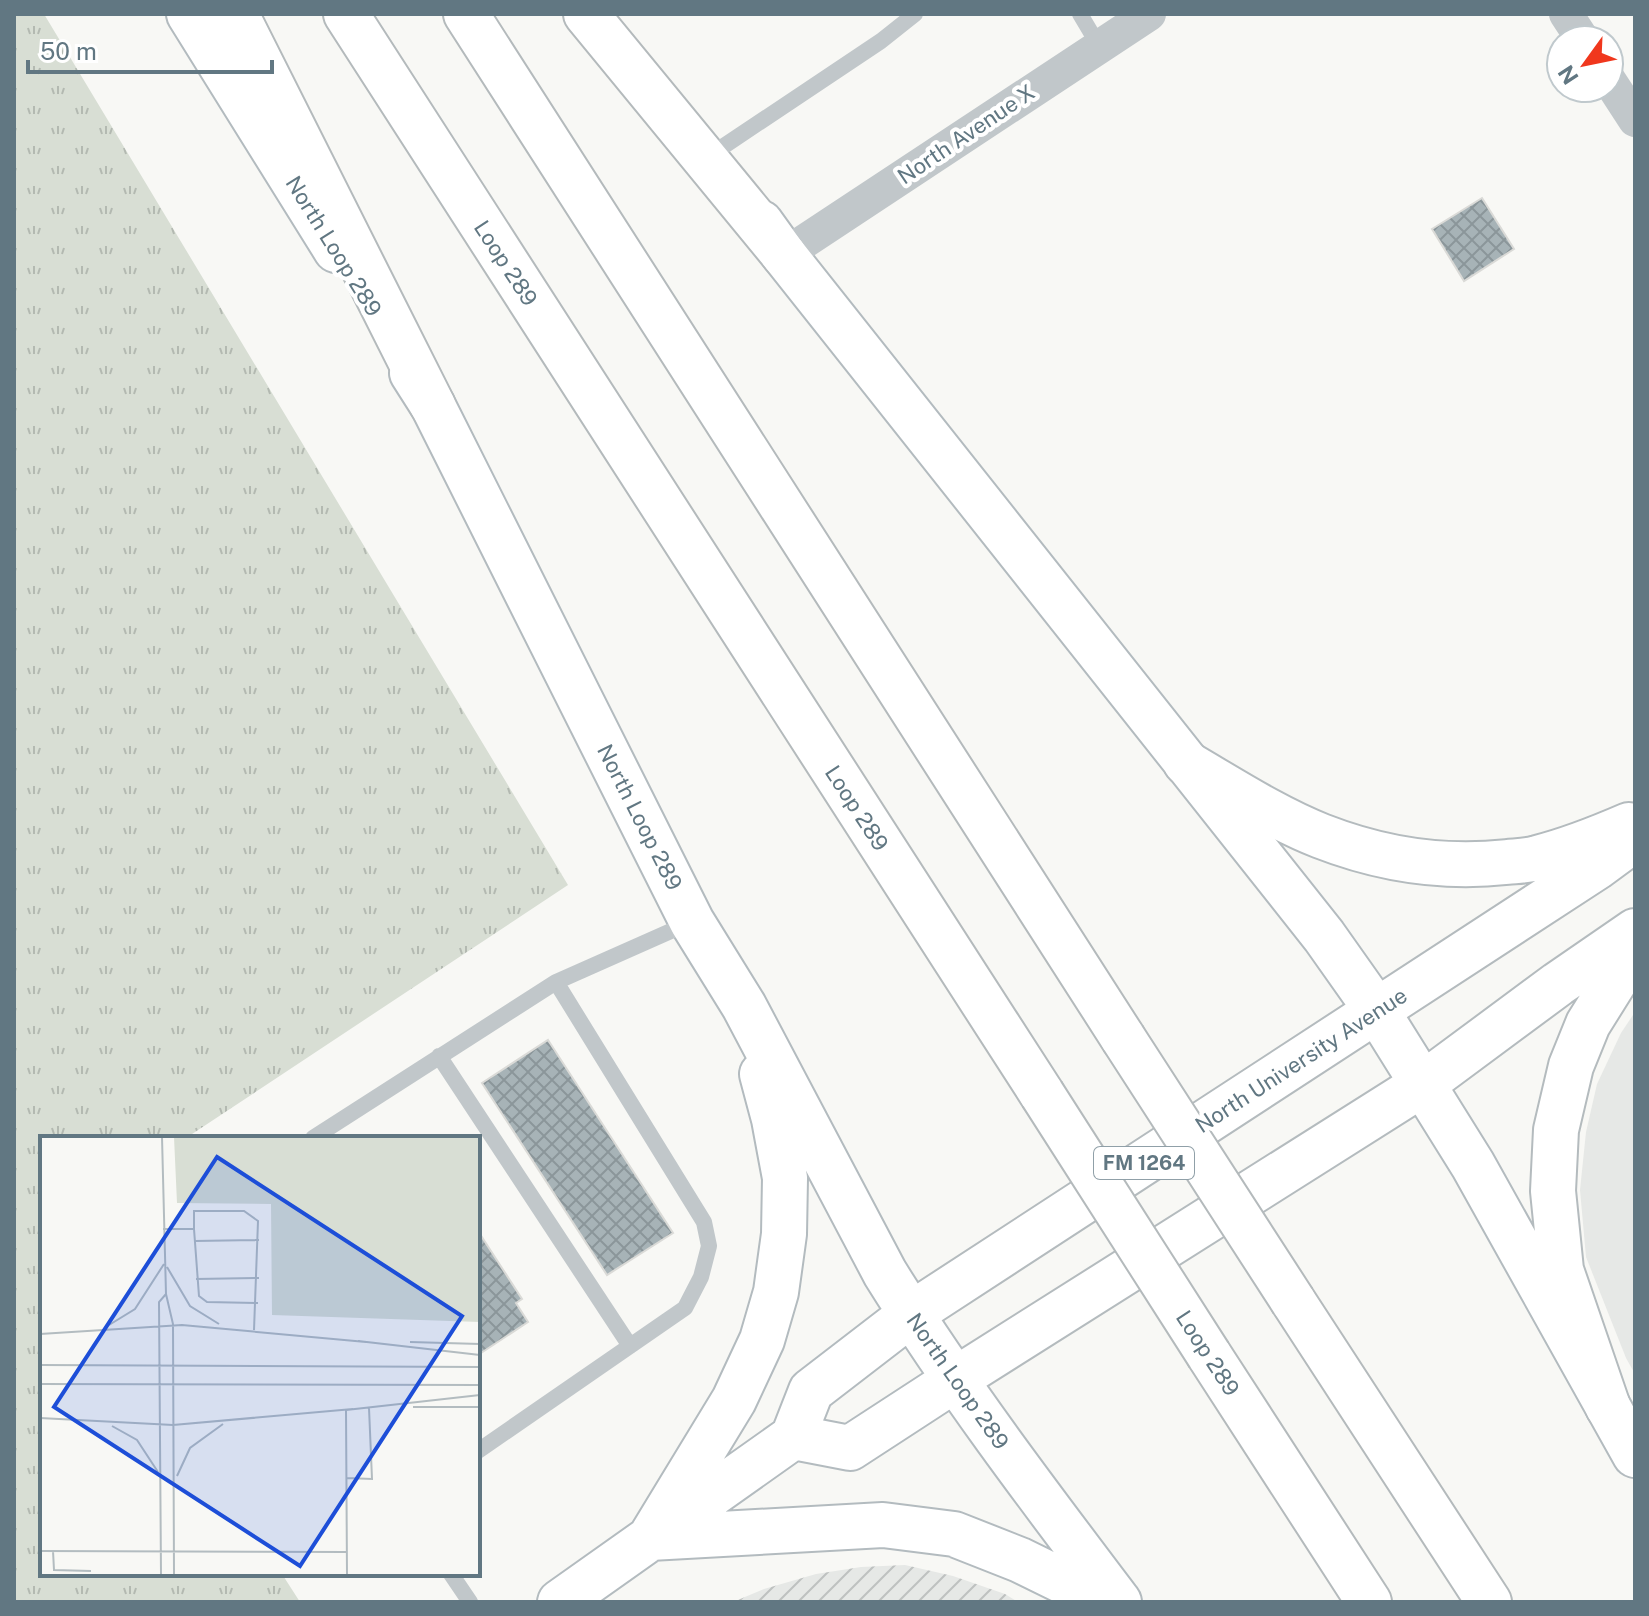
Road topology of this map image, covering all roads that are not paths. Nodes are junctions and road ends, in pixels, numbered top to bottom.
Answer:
1 (189, 14) edge
2 (236, 14) edge
3 (346, 14) edge
4 (466, 14) edge
5 (586, 14) edge
6 (612, 14) edge
7 (915, 14) edge
8 (1080, 14) edge
9 (1149, 14) edge
10 (1099, 46) junction
11 (712, 154) junction
12 (784, 255) junction
13 (433, 406) junction
14 (1186, 763) junction
15 (1635, 822) edge
16 (1635, 839) edge
17 (692, 922) junction
18 (1635, 931) edge
19 (1635, 949) edge
20 (556, 982) junction
21 (744, 1006) junction
22 (1377, 1011) junction
23 (439, 1056) junction
24 (1423, 1084) junction
25 (316, 1136) edge
26 (911, 1314) junction
27 (630, 1346) junction
28 (956, 1379) junction
29 (1608, 1407) junction
30 (793, 1437) junction
31 (480, 1450) edge
32 (1635, 1455) edge
33 (650, 1538) junction
34 (452, 1576) edge
35 (470, 1602) edge
36 (560, 1602) edge
37 (1097, 1602) edge
38 (1119, 1602) edge
39 (1369, 1602) edge
40 (1489, 1602) edge

1 - 13 main road, North Loop 289
2 - 13 main road
3 - 39 main road, Loop 289, bridge
4 - 40 main road, bridge
5 - 12 main road
6 - 11 main road
7 - 11 lane
8 - 10 lane
9 - 10 street, North Avenue X
10 - 12 street, North Avenue X
11 - 12 main road
12 - 14 main road
13 - 17 main road, North Loop 289
14 - 15 main road
14 - 22 main road
16 - 22 main road, North University Avenue / FM 1264
17 - 20 lane
17 - 21 main road, North Loop 289
18 - 24 main road
19 - 29 main road
20 - 23 lane
20 - 27 lane
21 - 26 main road, North Loop 289
21 - 33 main road
22 - 24 main road
22 - 26 main road, North University Avenue / FM 1264
23 - 25 lane
23 - 27 lane
24 - 28 main road
24 - 29 main road
26 - 28 main road, North Loop 289
26 - 30 main road, North University Avenue / FM 1264
27 - 31 lane
28 - 30 main road
28 - 38 main road, North Loop 289
29 - 32 main road
30 - 33 main road
33 - 36 main road
33 - 37 main road
34 - 35 lane

